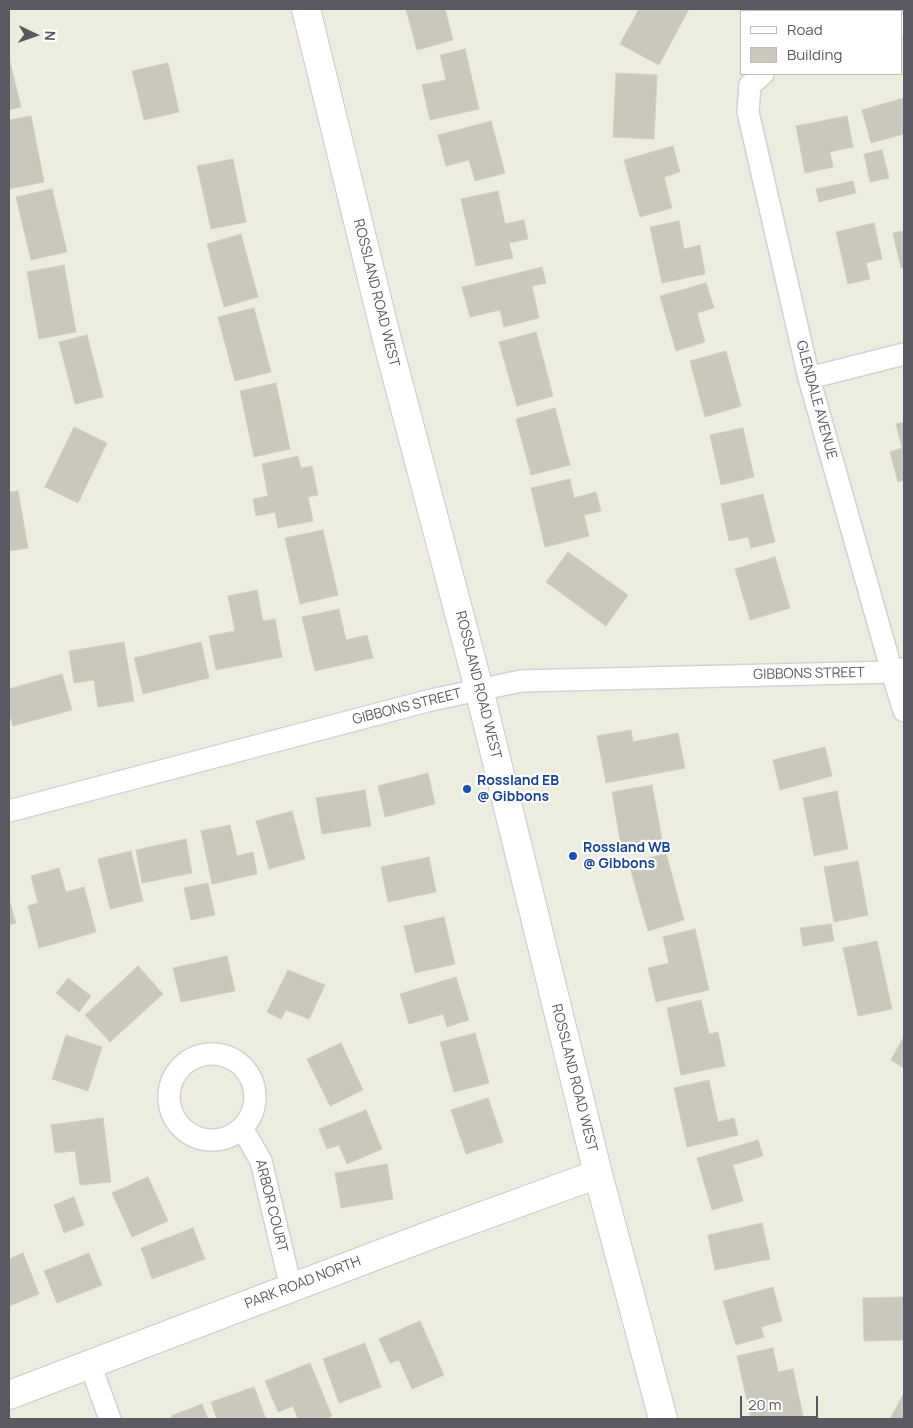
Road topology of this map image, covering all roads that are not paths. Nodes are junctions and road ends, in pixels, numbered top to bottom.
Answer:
1 (306, 9) edge
2 (757, 80) edge
3 (904, 354) edge
4 (809, 378) junction
5 (898, 670) edge
6 (479, 689) junction
7 (904, 711) edge
8 (9, 811) edge
9 (242, 1128) junction
10 (598, 1174) junction
11 (291, 1288) junction
12 (90, 1364) junction
13 (9, 1395) edge
14 (110, 1419) edge
15 (663, 1419) edge

1 - 6 main road, ROSSLAND ROAD WEST
2 - 4 street, GLENDALE AVENUE
3 - 4 street
4 - 5 street, GLENDALE AVENUE
5 - 6 street, GIBBONS STREET
5 - 7 street, GLENDALE AVENUE
6 - 8 street, GIBBONS STREET
6 - 10 main road, ROSSLAND ROAD WEST
9 - 9 street
9 - 11 street, ARBOR COURT
10 - 11 main road, PARK ROAD NORTH
10 - 15 main road, ROSSLAND ROAD WEST
11 - 12 main road, PARK ROAD NORTH
12 - 13 main road, PARK ROAD NORTH
12 - 14 street

